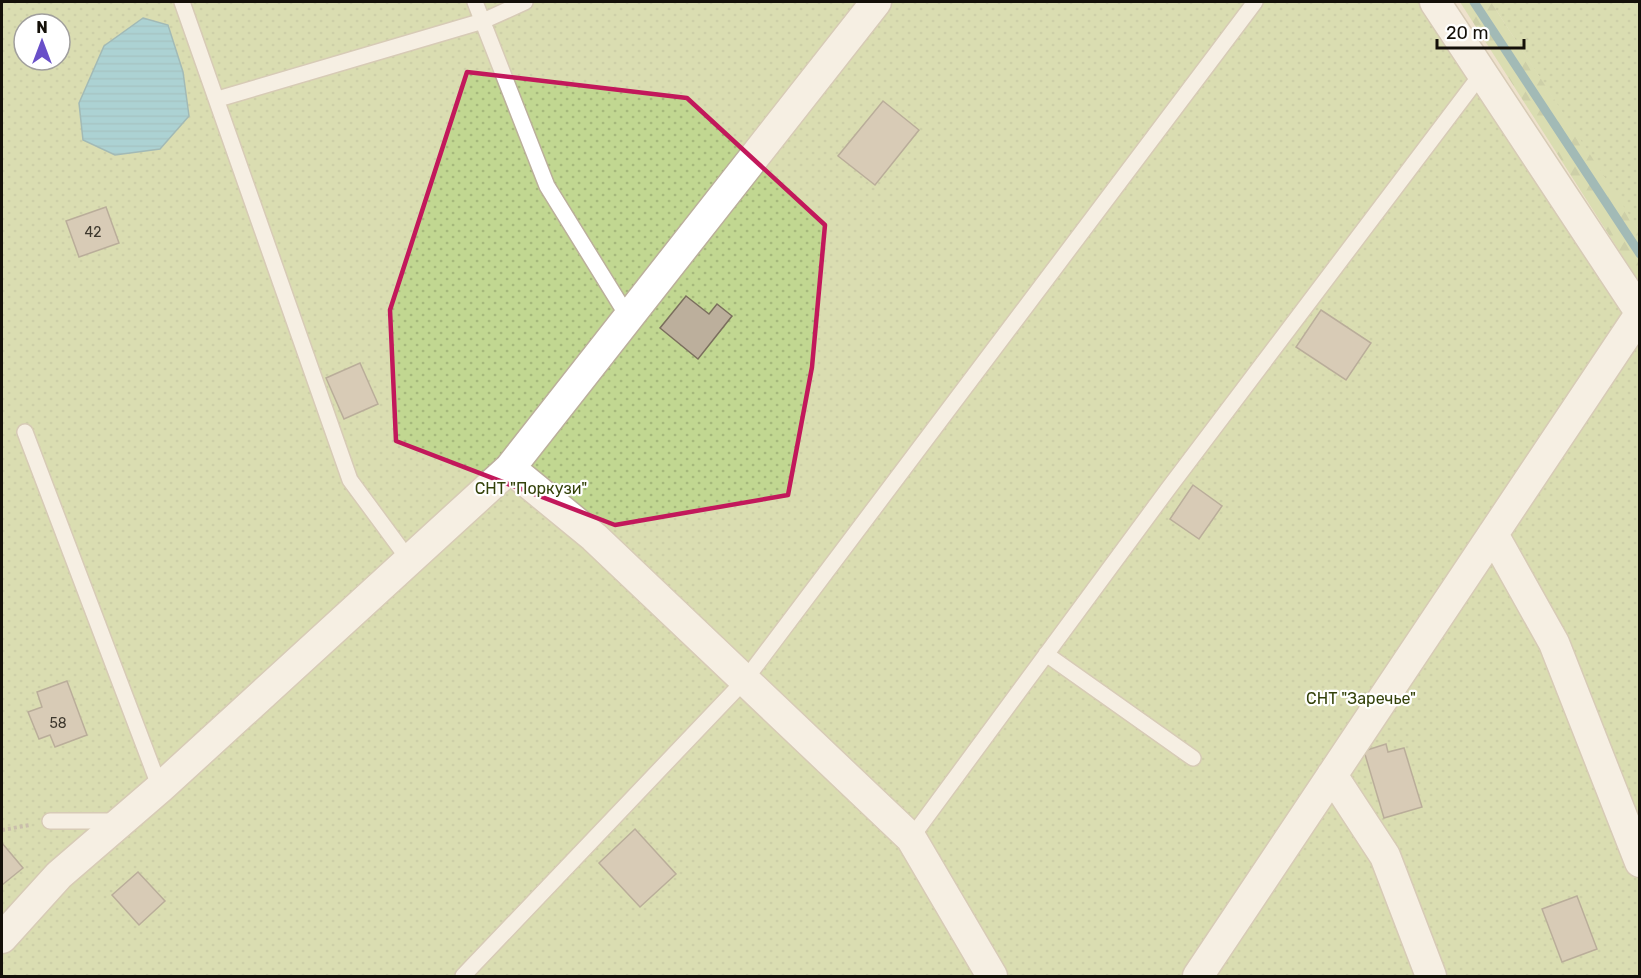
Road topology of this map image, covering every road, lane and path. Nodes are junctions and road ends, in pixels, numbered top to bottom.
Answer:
1 (182, 2) edge
2 (475, 2) edge
3 (525, 2) edge
4 (876, 2) edge
5 (1255, 2) edge
6 (1435, 2) edge
7 (483, 21) junction
8 (1482, 73) junction
9 (218, 99) junction
10 (1640, 313) edge
11 (628, 317) junction
12 (25, 432) dead end
13 (510, 468) junction
14 (1493, 534) junction
15 (409, 560) junction
16 (1046, 654) junction
17 (745, 680) junction
18 (1193, 758) dead end
19 (1332, 775) junction
20 (160, 788) junction
21 (50, 821) dead end
22 (119, 821) junction
23 (911, 838) junction
24 (1640, 862) edge
25 (2, 938) edge
26 (463, 976) edge
27 (992, 976) edge
28 (1197, 976) edge
29 (1431, 976) edge

1 - 9 lane
2 - 7 lane
3 - 7 lane
4 - 11 street
5 - 17 lane
6 - 8 street
7 - 9 lane
7 - 11 lane
8 - 10 street
8 - 16 lane
9 - 15 lane
10 - 14 street
11 - 13 street
12 - 20 lane
13 - 15 street
13 - 17 street
14 - 19 street
14 - 24 street
15 - 20 street
16 - 18 lane
16 - 23 lane
17 - 23 street
17 - 26 lane
19 - 28 street
19 - 29 street
20 - 22 street
21 - 22 lane
22 - 25 street
23 - 27 street

